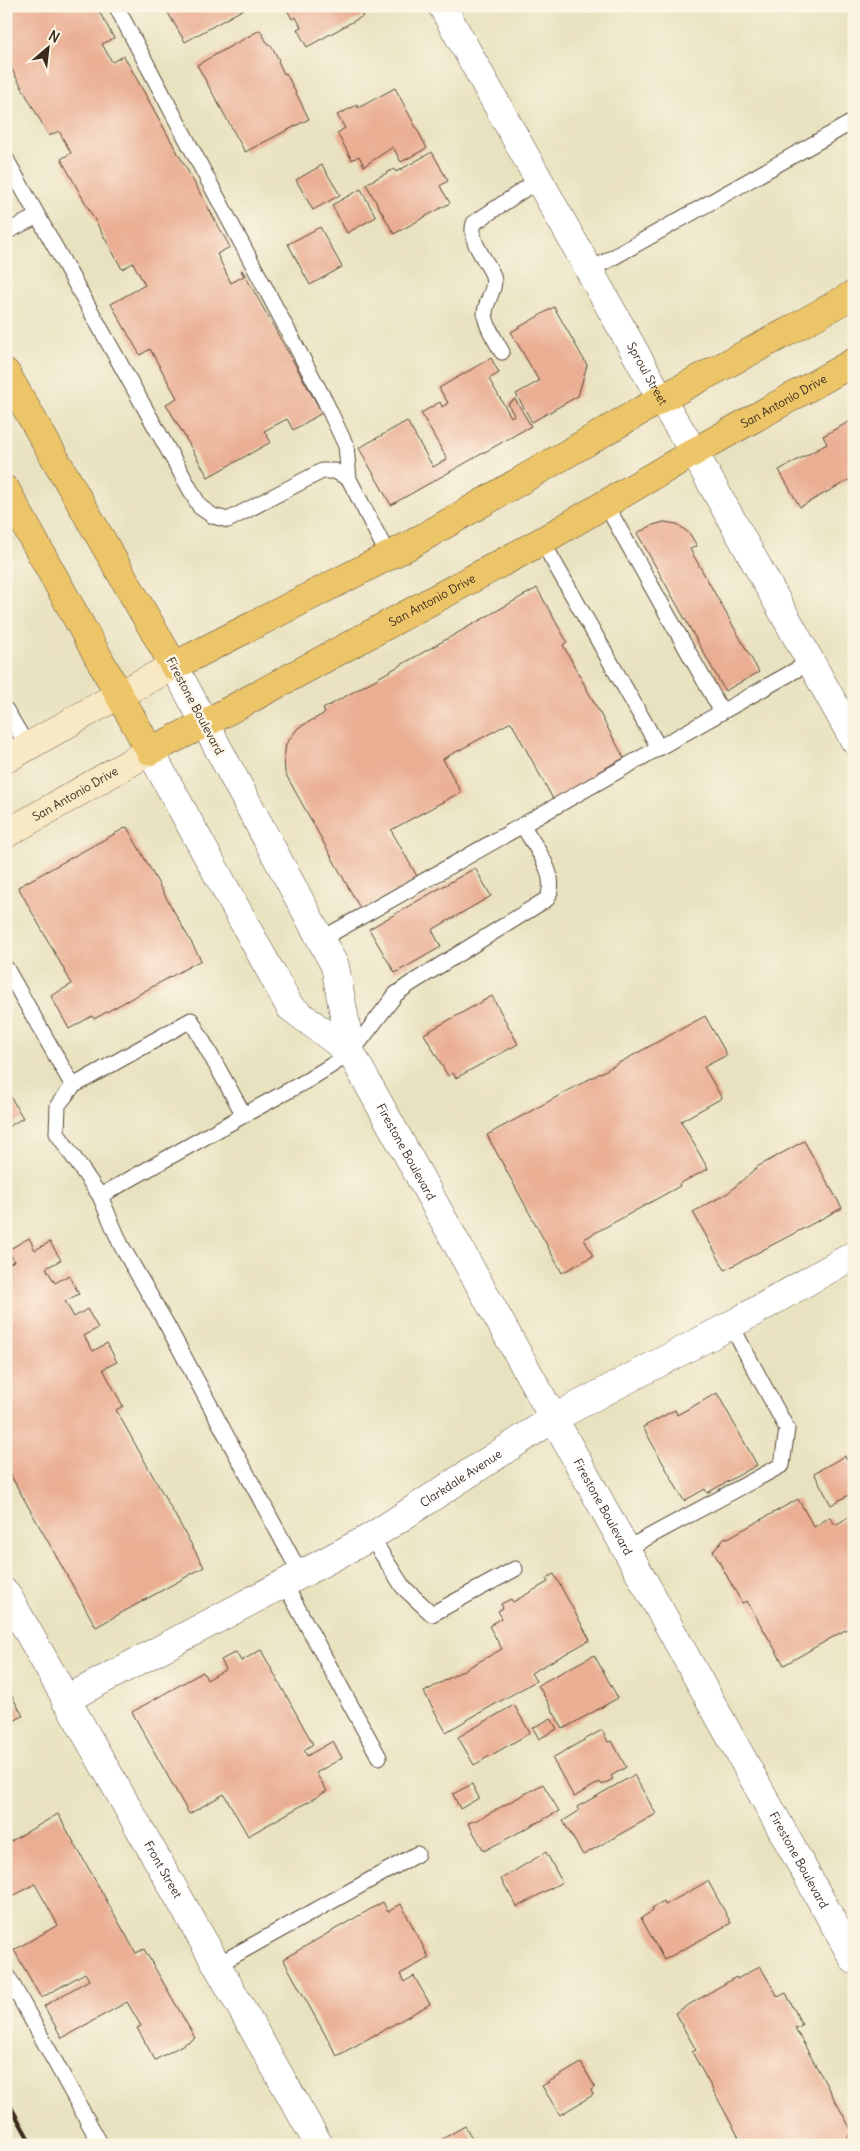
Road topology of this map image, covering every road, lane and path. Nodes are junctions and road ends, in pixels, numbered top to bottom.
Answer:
1 (116, 6) edge
2 (442, 6) edge
3 (854, 121) edge
4 (6, 159) edge
5 (538, 180) junction
6 (38, 216) junction
7 (6, 232) edge
8 (589, 271) junction
9 (854, 294) edge
10 (502, 352) dead end
11 (854, 362) edge
12 (6, 372) edge
13 (661, 399) junction
14 (694, 452) junction
15 (349, 479) junction
16 (10, 504) edge
17 (606, 504) junction
18 (542, 541) junction
19 (388, 555) junction
20 (810, 662) junction
21 (174, 666) junction
22 (120, 694) junction
23 (6, 710) edge
24 (722, 712) junction
25 (204, 724) junction
26 (854, 740) edge
27 (659, 748) junction
28 (150, 751) junction
29 (17, 753) edge
30 (523, 826) junction
31 (6, 834) edge
32 (320, 940) junction
33 (6, 968) edge
34 (351, 1053) junction
35 (73, 1086) junction
36 (244, 1116) junction
37 (100, 1196) junction
38 (854, 1255) edge
39 (731, 1325) junction
40 (554, 1418) junction
41 (372, 1537) junction
42 (626, 1549) junction
43 (515, 1569) dead end
44 (292, 1579) junction
45 (6, 1593) edge
46 (66, 1700) junction
47 (379, 1757) dead end
48 (417, 1854) dead end
49 (854, 1960) edge
50 (217, 1965) junction
51 (6, 1973) edge
52 (102, 2145) edge
53 (319, 2145) edge

1 - 15 lane
2 - 5 street, Sproul Street
3 - 8 lane
4 - 6 lane
5 - 8 street, Sproul Street
5 - 10 lane
6 - 7 lane
6 - 15 lane
8 - 13 street, Sproul Street
9 - 13 main road
11 - 14 main road, San Antonio Drive
12 - 21 main road, Firestone Boulevard
13 - 14 street, Sproul Street
13 - 19 main road
14 - 17 main road, San Antonio Drive
14 - 20 street, Sproul Street
15 - 19 lane
16 - 22 main road, Firestone Boulevard
17 - 18 main road, San Antonio Drive
17 - 24 lane
18 - 25 main road, San Antonio Drive
18 - 27 lane
19 - 21 main road
20 - 24 lane
20 - 26 street, Sproul Street
21 - 22 main road
21 - 25 street, Firestone Boulevard
22 - 28 main road, Firestone Boulevard
22 - 29 main road
23 - 29 lane
24 - 27 lane
25 - 28 main road, San Antonio Drive
25 - 32 street, Firestone Boulevard
27 - 30 lane
28 - 31 main road, San Antonio Drive
28 - 34 street, Firestone Boulevard
30 - 32 lane
30 - 34 lane
32 - 34 street, Firestone Boulevard
33 - 35 lane
34 - 36 lane
34 - 40 street, Firestone Boulevard
35 - 36 lane
35 - 37 lane
36 - 37 lane
37 - 44 lane
38 - 39 street, Clarkdale Avenue
39 - 40 street, Clarkdale Avenue
39 - 42 lane
40 - 41 street, Clarkdale Avenue
40 - 42 street, Firestone Boulevard
41 - 43 lane
41 - 44 street, Clarkdale Avenue
42 - 49 street, Firestone Boulevard
44 - 46 street, Clarkdale Avenue
44 - 47 lane
45 - 46 street, Front Street
46 - 50 street, Front Street
48 - 50 lane
50 - 53 street, Front Street
51 - 52 lane

